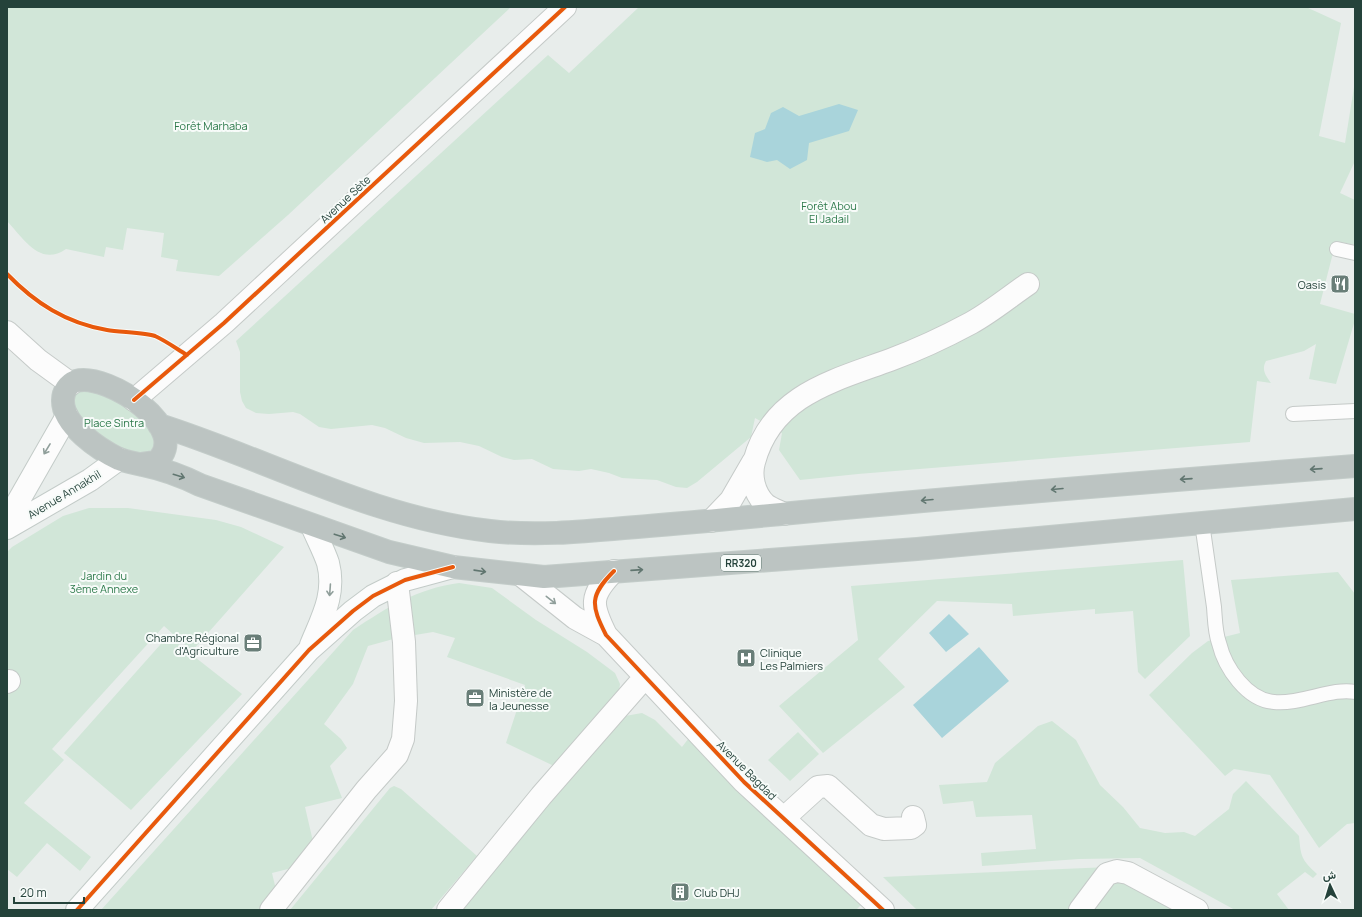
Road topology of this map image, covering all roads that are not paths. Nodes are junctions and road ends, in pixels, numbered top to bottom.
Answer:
1 (565, 7) edge
2 (1337, 249) dead end
3 (1355, 253) edge
4 (1028, 284) dead end
5 (7, 332) edge
6 (71, 384) junction
7 (134, 400) junction
8 (1355, 412) edge
9 (1293, 414) dead end
10 (67, 416) junction
11 (159, 425) junction
12 (755, 456) junction
13 (119, 459) junction
14 (142, 464) junction
15 (1355, 466) edge
16 (1355, 509) edge
17 (784, 514) junction
18 (7, 521) edge
19 (711, 521) junction
20 (1202, 523) junction
21 (312, 526) junction
22 (7, 528) edge
23 (453, 567) junction
24 (614, 571) junction
25 (521, 575) junction
26 (397, 584) junction
27 (606, 635) junction
28 (309, 650) junction
29 (645, 677) junction
30 (1355, 692) edge
31 (913, 817) dead end
32 (784, 818) junction
33 (77, 910) edge
34 (271, 910) edge
35 (448, 910) edge
36 (883, 910) edge
37 (1080, 910) edge
38 (1197, 910) edge

1 - 7 street, Avenue Sète
2 - 3 lane
4 - 12 street
5 - 6 street
6 - 7 highway
6 - 10 highway, RR320
7 - 11 highway
8 - 9 lane
10 - 13 highway, RR320
10 -> 18 street, Avenue Annakhil
11 - 14 highway
11 - 19 highway
12 - 17 street
12 - 19 street
13 - 14 highway, RR320
13 - 22 street, Avenue Annakhil
14 -> 21 highway, RR320
15 -> 17 highway
16 - 20 highway, RR320
17 - 19 highway
24 -> 20 highway, RR320
20 - 30 lane
21 -> 23 highway, RR320
21 -> 28 street
23 -> 25 highway, RR320
23 - 26 street
24 - 25 highway, RR320
24 - 27 street
25 -> 27 street
26 - 28 street
26 - 34 street
27 - 29 street, Avenue Bagdad
28 - 33 street
29 - 32 street, Avenue Bagdad
29 - 35 street
31 - 32 street
32 - 36 street, Avenue Bagdad
37 - 38 street

